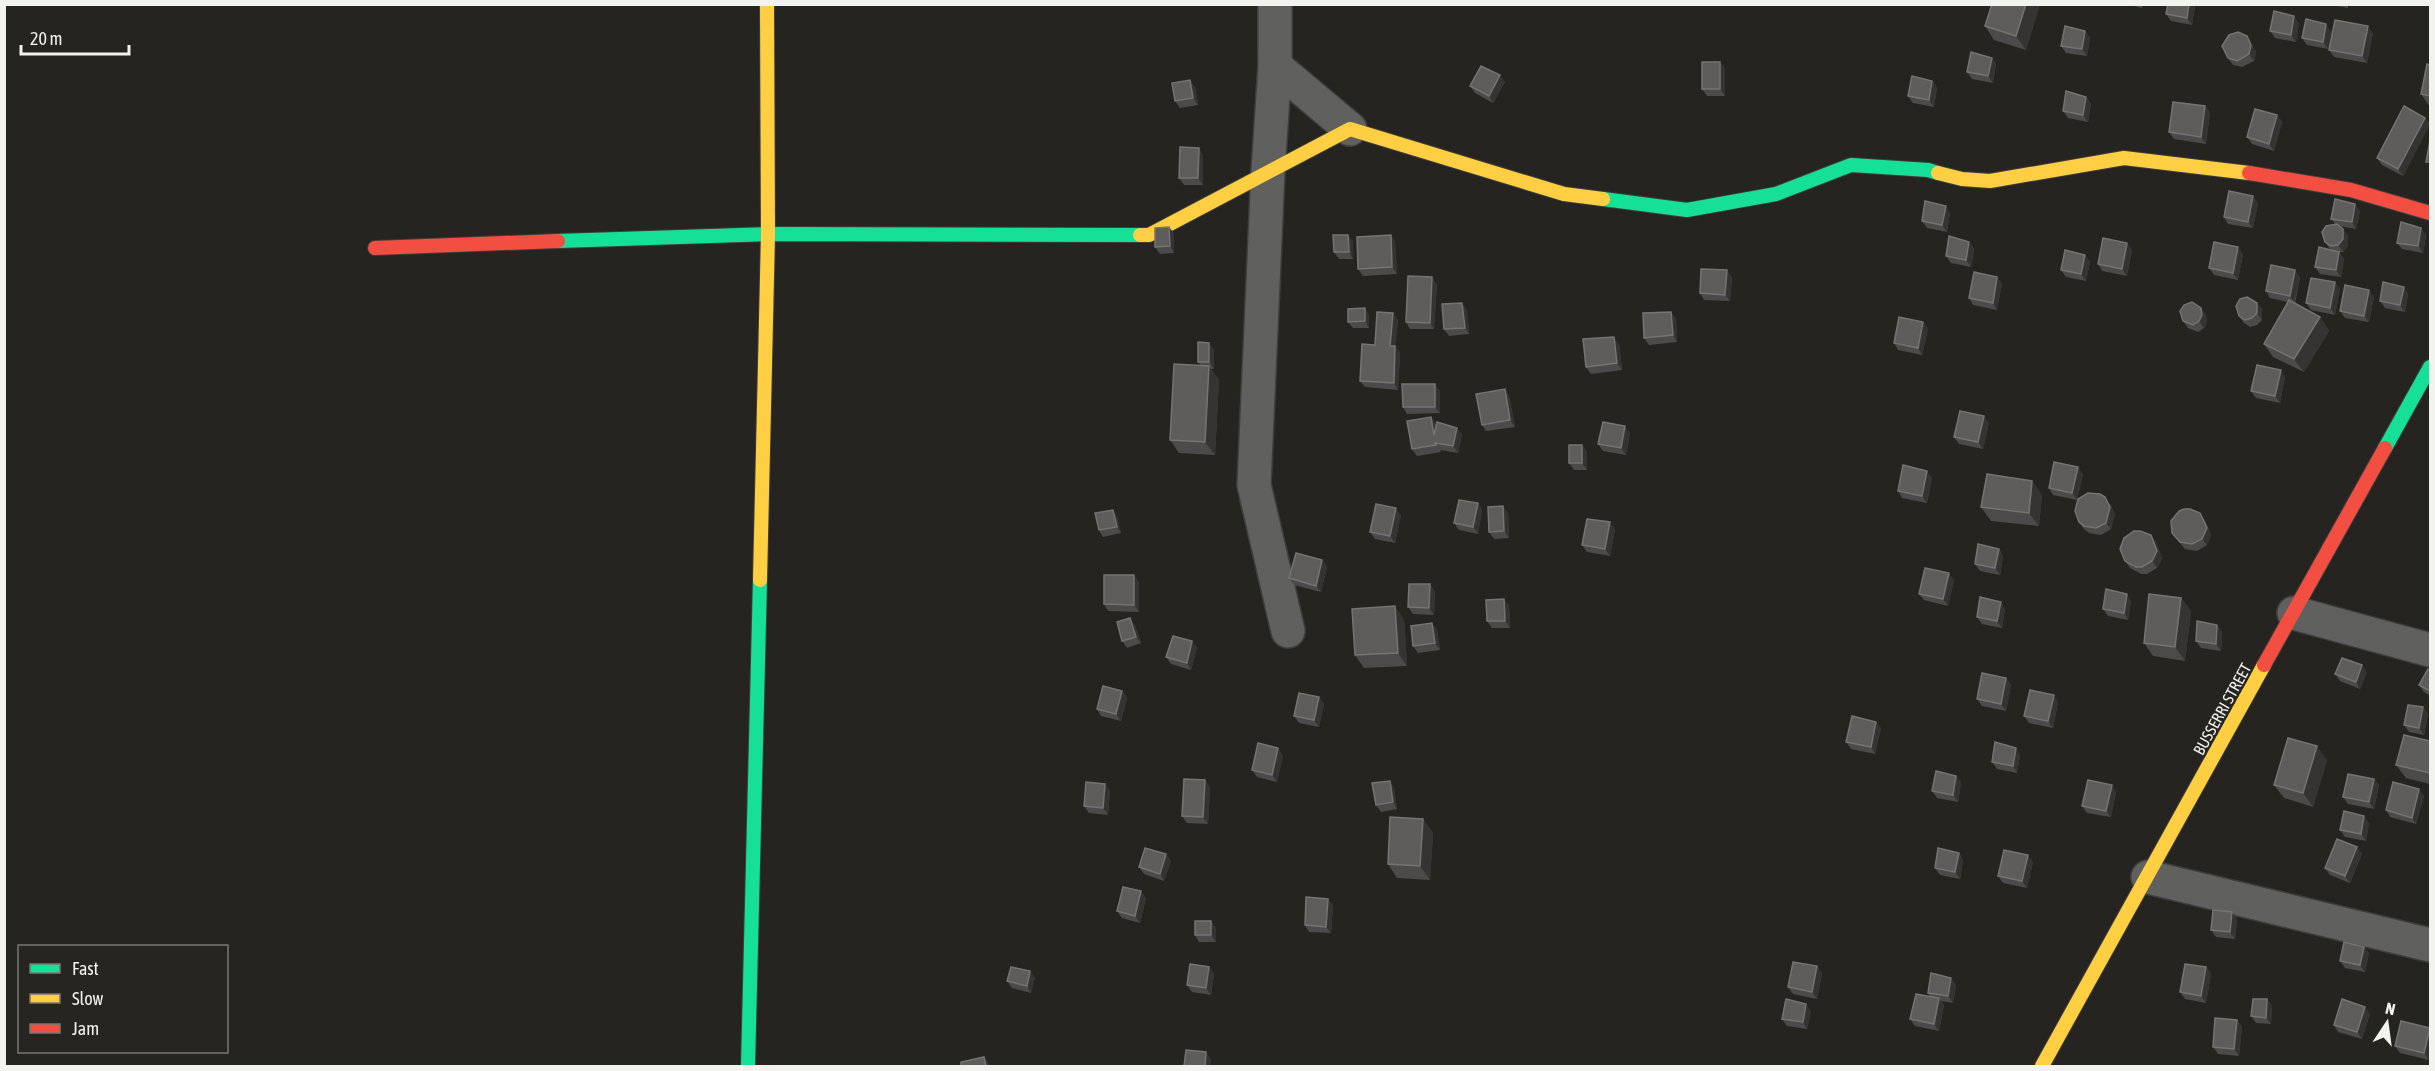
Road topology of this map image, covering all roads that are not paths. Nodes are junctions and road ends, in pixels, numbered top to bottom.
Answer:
1 (767, 4) edge
2 (1275, 4) edge
3 (1275, 66) junction
4 (1350, 129) junction
5 (1268, 171) junction
6 (2430, 213) edge
7 (768, 234) junction
8 (375, 248) dead end
9 (2430, 367) edge
10 (2294, 613) junction
11 (1288, 631) dead end
12 (2430, 650) edge
13 (2148, 877) junction
14 (2430, 945) edge
15 (748, 1066) edge
16 (2042, 1066) edge

1 - 7 street
2 - 3 street
3 - 4 street
3 - 5 street
4 - 5 street
4 - 6 street
5 - 7 street
5 - 11 street
7 - 8 street
7 - 15 street
9 - 10 street, BUSSERRI STREET
10 - 12 street
10 - 13 street, BUSSERRI STREET
13 - 14 street
13 - 16 street, BUSSERRI STREET

